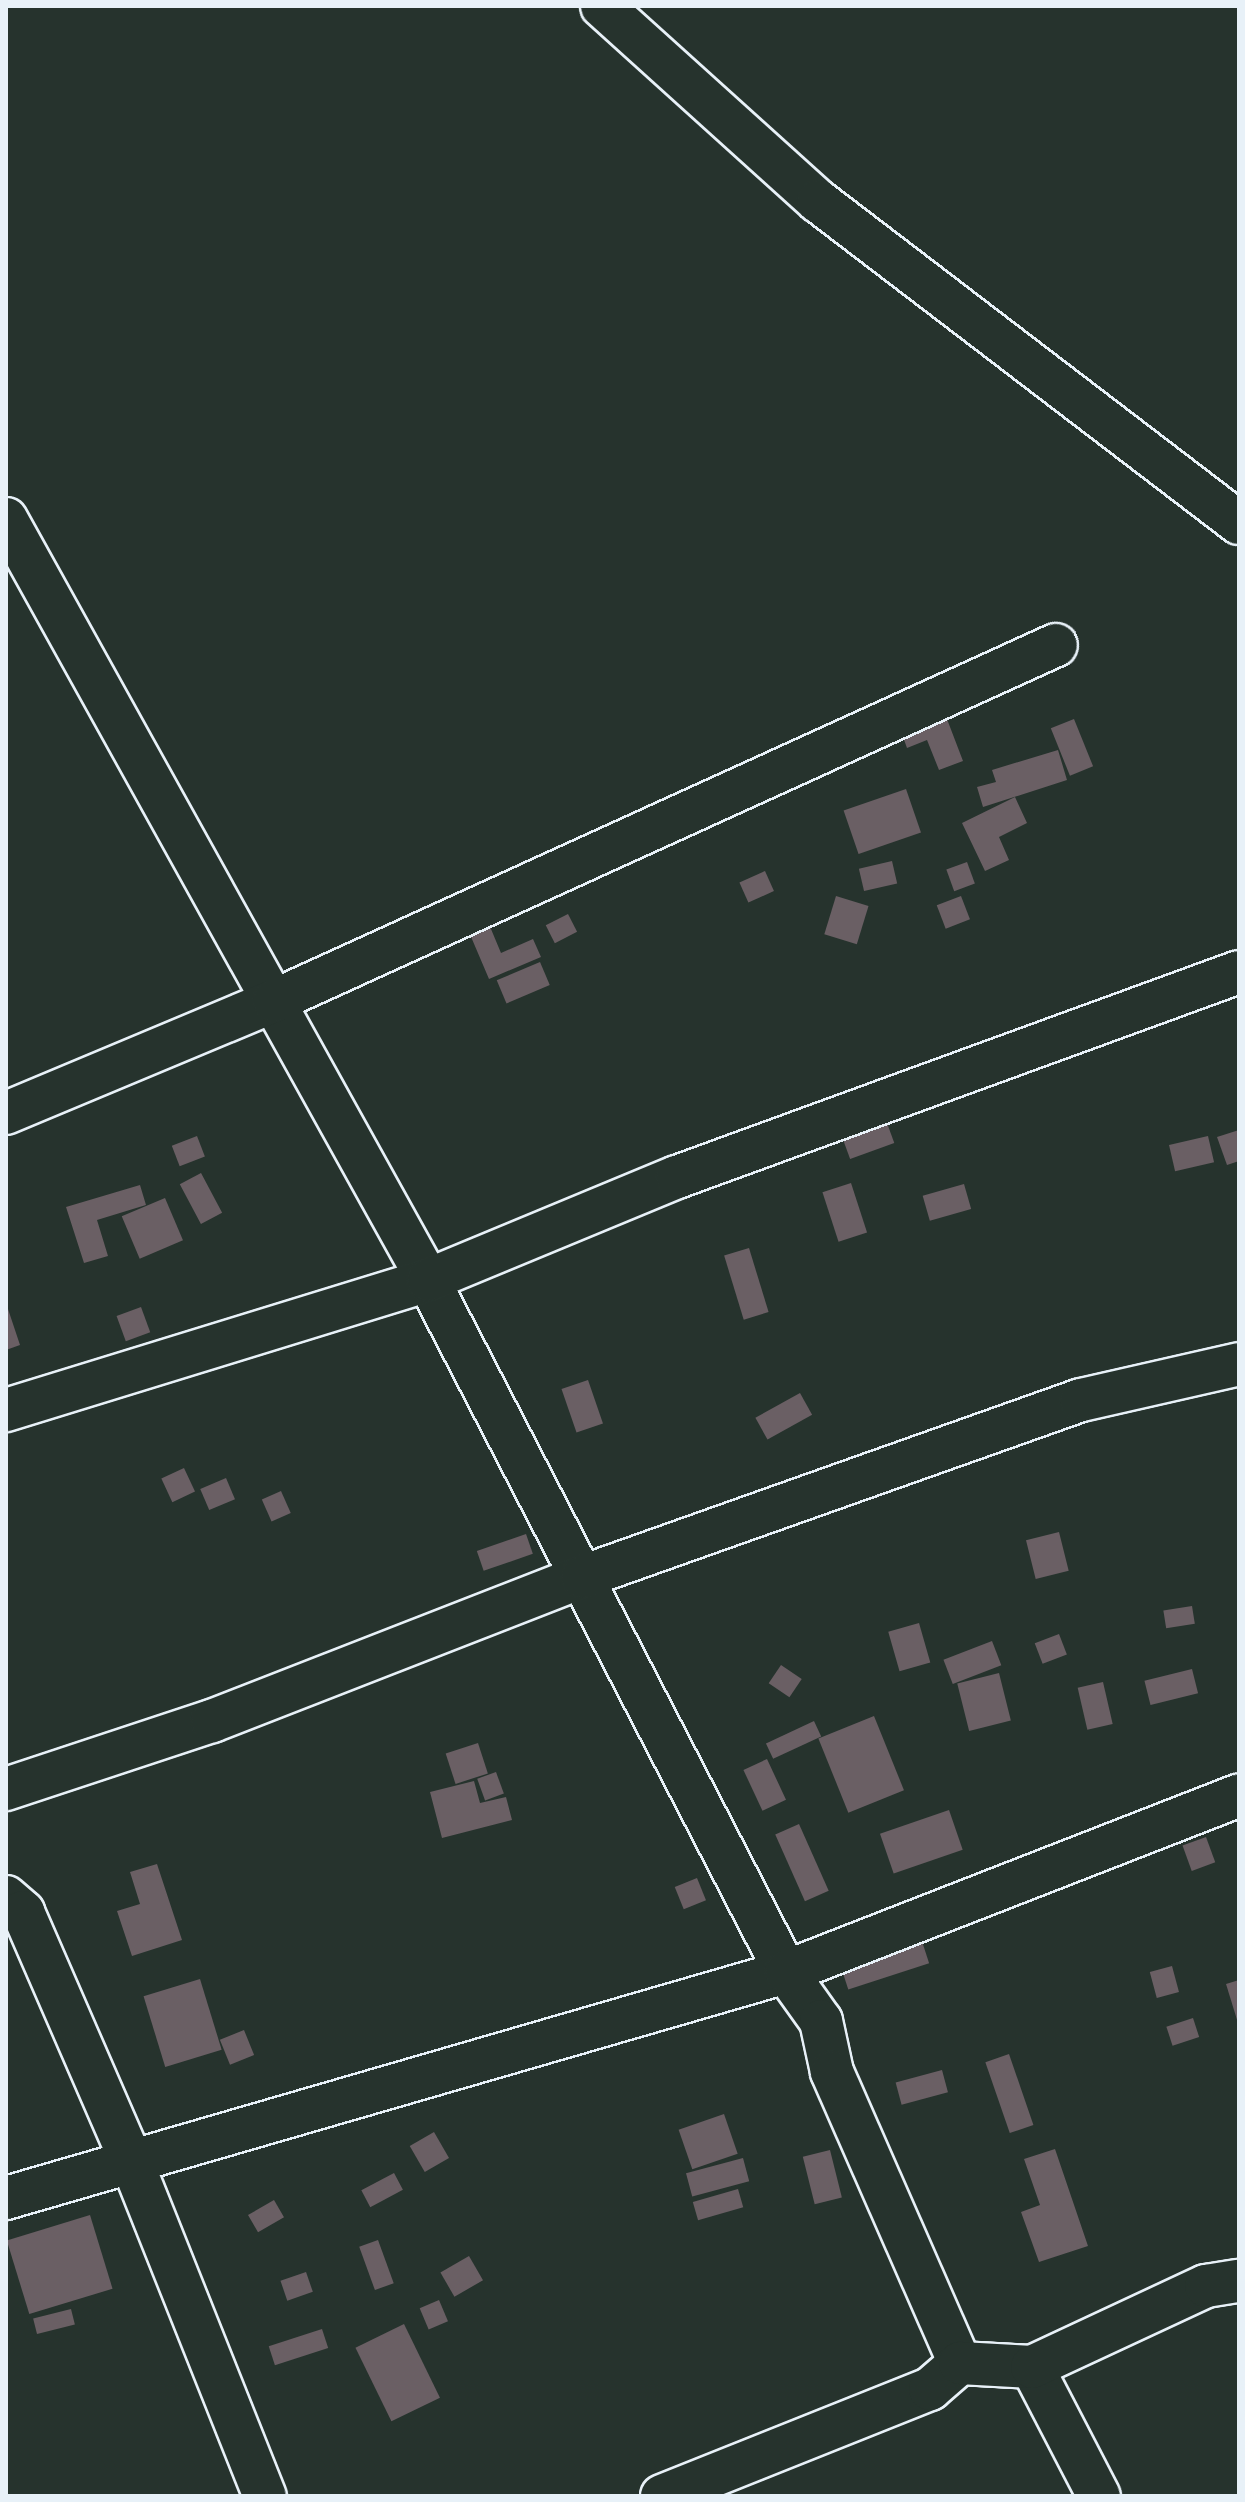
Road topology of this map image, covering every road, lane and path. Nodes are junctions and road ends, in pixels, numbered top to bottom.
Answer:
1 (602, 6) edge
2 (6, 519) edge
3 (1239, 523) edge
4 (1056, 645) dead end
5 (1239, 972) edge
6 (274, 1001) junction
7 (6, 1113) edge
8 (428, 1280) junction
9 (1239, 1364) edge
10 (6, 1410) edge
11 (582, 1577) junction
12 (6, 1789) edge
13 (1239, 1795) edge
14 (6, 1897) edge
15 (786, 1972) junction
16 (131, 2160) junction
17 (6, 2198) edge
18 (1239, 2281) edge
19 (960, 2363) junction
20 (1032, 2367) junction
21 (265, 2496) edge
22 (662, 2496) edge
23 (1099, 2496) edge

1 - 3 street
2 - 6 street
4 - 6 street
5 - 8 street
6 - 7 street
6 - 8 street
8 - 10 street
8 - 11 street
9 - 11 street
11 - 12 street
11 - 15 street
13 - 15 street
14 - 16 street
15 - 16 street
15 - 19 street
16 - 17 street
16 - 21 street
18 - 20 street
19 - 20 street
19 - 22 street
20 - 23 street

